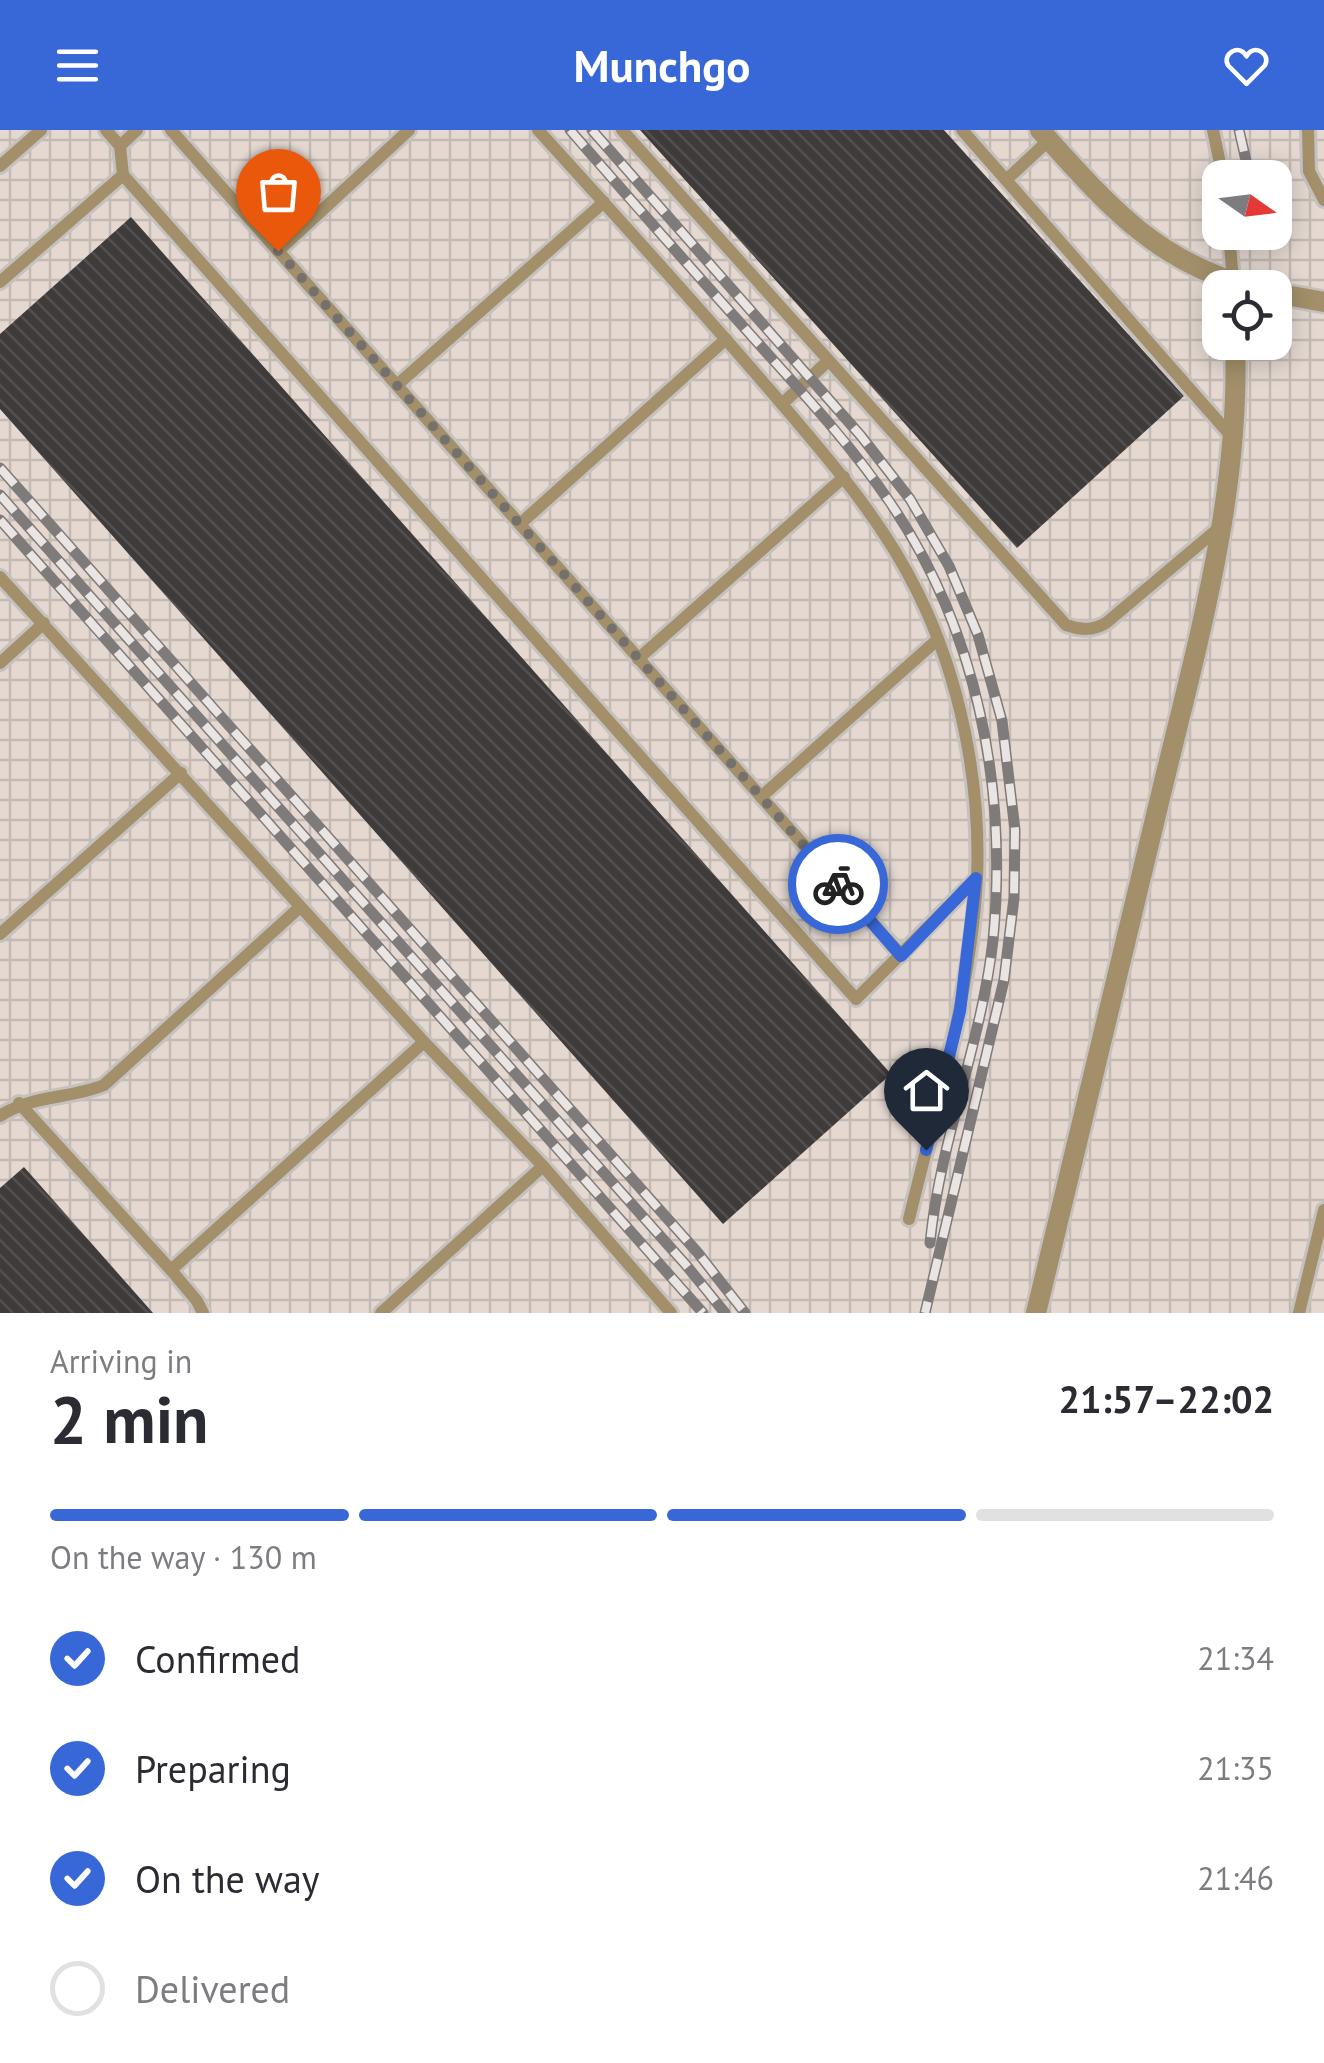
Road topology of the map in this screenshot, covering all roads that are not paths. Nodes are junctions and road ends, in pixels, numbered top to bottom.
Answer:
1 (41, 130) edge
2 (106, 130) edge
3 (137, 130) edge
4 (171, 130) edge
5 (409, 130) edge
6 (538, 130) edge
7 (622, 130) edge
8 (962, 130) edge
9 (1213, 130) edge
10 (1308, 130) edge
11 (1045, 135) edge
12 (120, 146) junction
13 (1219, 160) edge
14 (0, 166) edge
15 (123, 175) junction
16 (1006, 180) junction
17 (1324, 200) edge
18 (604, 202) junction
19 (278, 251) junction
20 (1204, 270) edge
21 (0, 282) edge
22 (1292, 296) edge
23 (1324, 302) edge
24 (726, 339) junction
25 (1234, 360) edge
26 (828, 361) junction
27 (397, 385) junction
28 (782, 404) junction
29 (1232, 437) junction
30 (844, 477) junction
31 (520, 524) junction
32 (1220, 526) junction
33 (0, 576) edge
34 (44, 623) junction
35 (937, 640) junction
36 (638, 659) junction
37 (0, 664) edge
38 (181, 773) junction
39 (761, 797) junction
40 (976, 878) junction
41 (300, 907) junction
42 (0, 934) edge
43 (901, 956) junction
44 (424, 1042) junction
45 (19, 1103) junction
46 (0, 1116) edge
47 (544, 1166) junction
48 (1324, 1210) edge
49 (909, 1219) dead end
50 (170, 1270) junction
51 (661, 1300) junction
52 (203, 1313) edge
53 (381, 1313) edge
54 (647, 1313) edge
55 (671, 1313) edge
56 (1036, 1313) edge
57 (1300, 1313) edge

1 - 14 lane
2 - 12 lane
3 - 12 lane
4 - 19 lane
5 - 19 lane
6 - 18 lane
7 - 26 lane
8 - 16 lane
9 - 13 lane
10 - 17 lane
11 - 16 lane
11 - 20 street
12 - 15 lane
15 - 21 lane
15 - 43 lane
16 - 29 lane
18 - 24 lane
18 - 27 lane
19 - 27 lane
22 - 23 street
24 - 28 lane
24 - 31 lane
25 - 29 street
26 - 28 lane
26 - 32 lane
27 - 31 lane
28 - 30 lane
29 - 32 street
30 - 35 lane
30 - 36 lane
31 - 36 lane
32 - 56 street
33 - 34 lane
34 - 37 lane
34 - 38 lane
35 - 39 lane
35 - 40 lane
36 - 39 lane
38 - 41 lane
38 - 42 lane
39 - 43 lane
40 - 43 lane
40 - 49 lane
41 - 44 lane
41 - 45 lane
44 - 47 lane
44 - 50 lane
45 - 46 lane
45 - 50 lane
47 - 51 lane
47 - 53 lane
48 - 57 lane
50 - 52 lane
51 - 54 lane
51 - 55 lane

